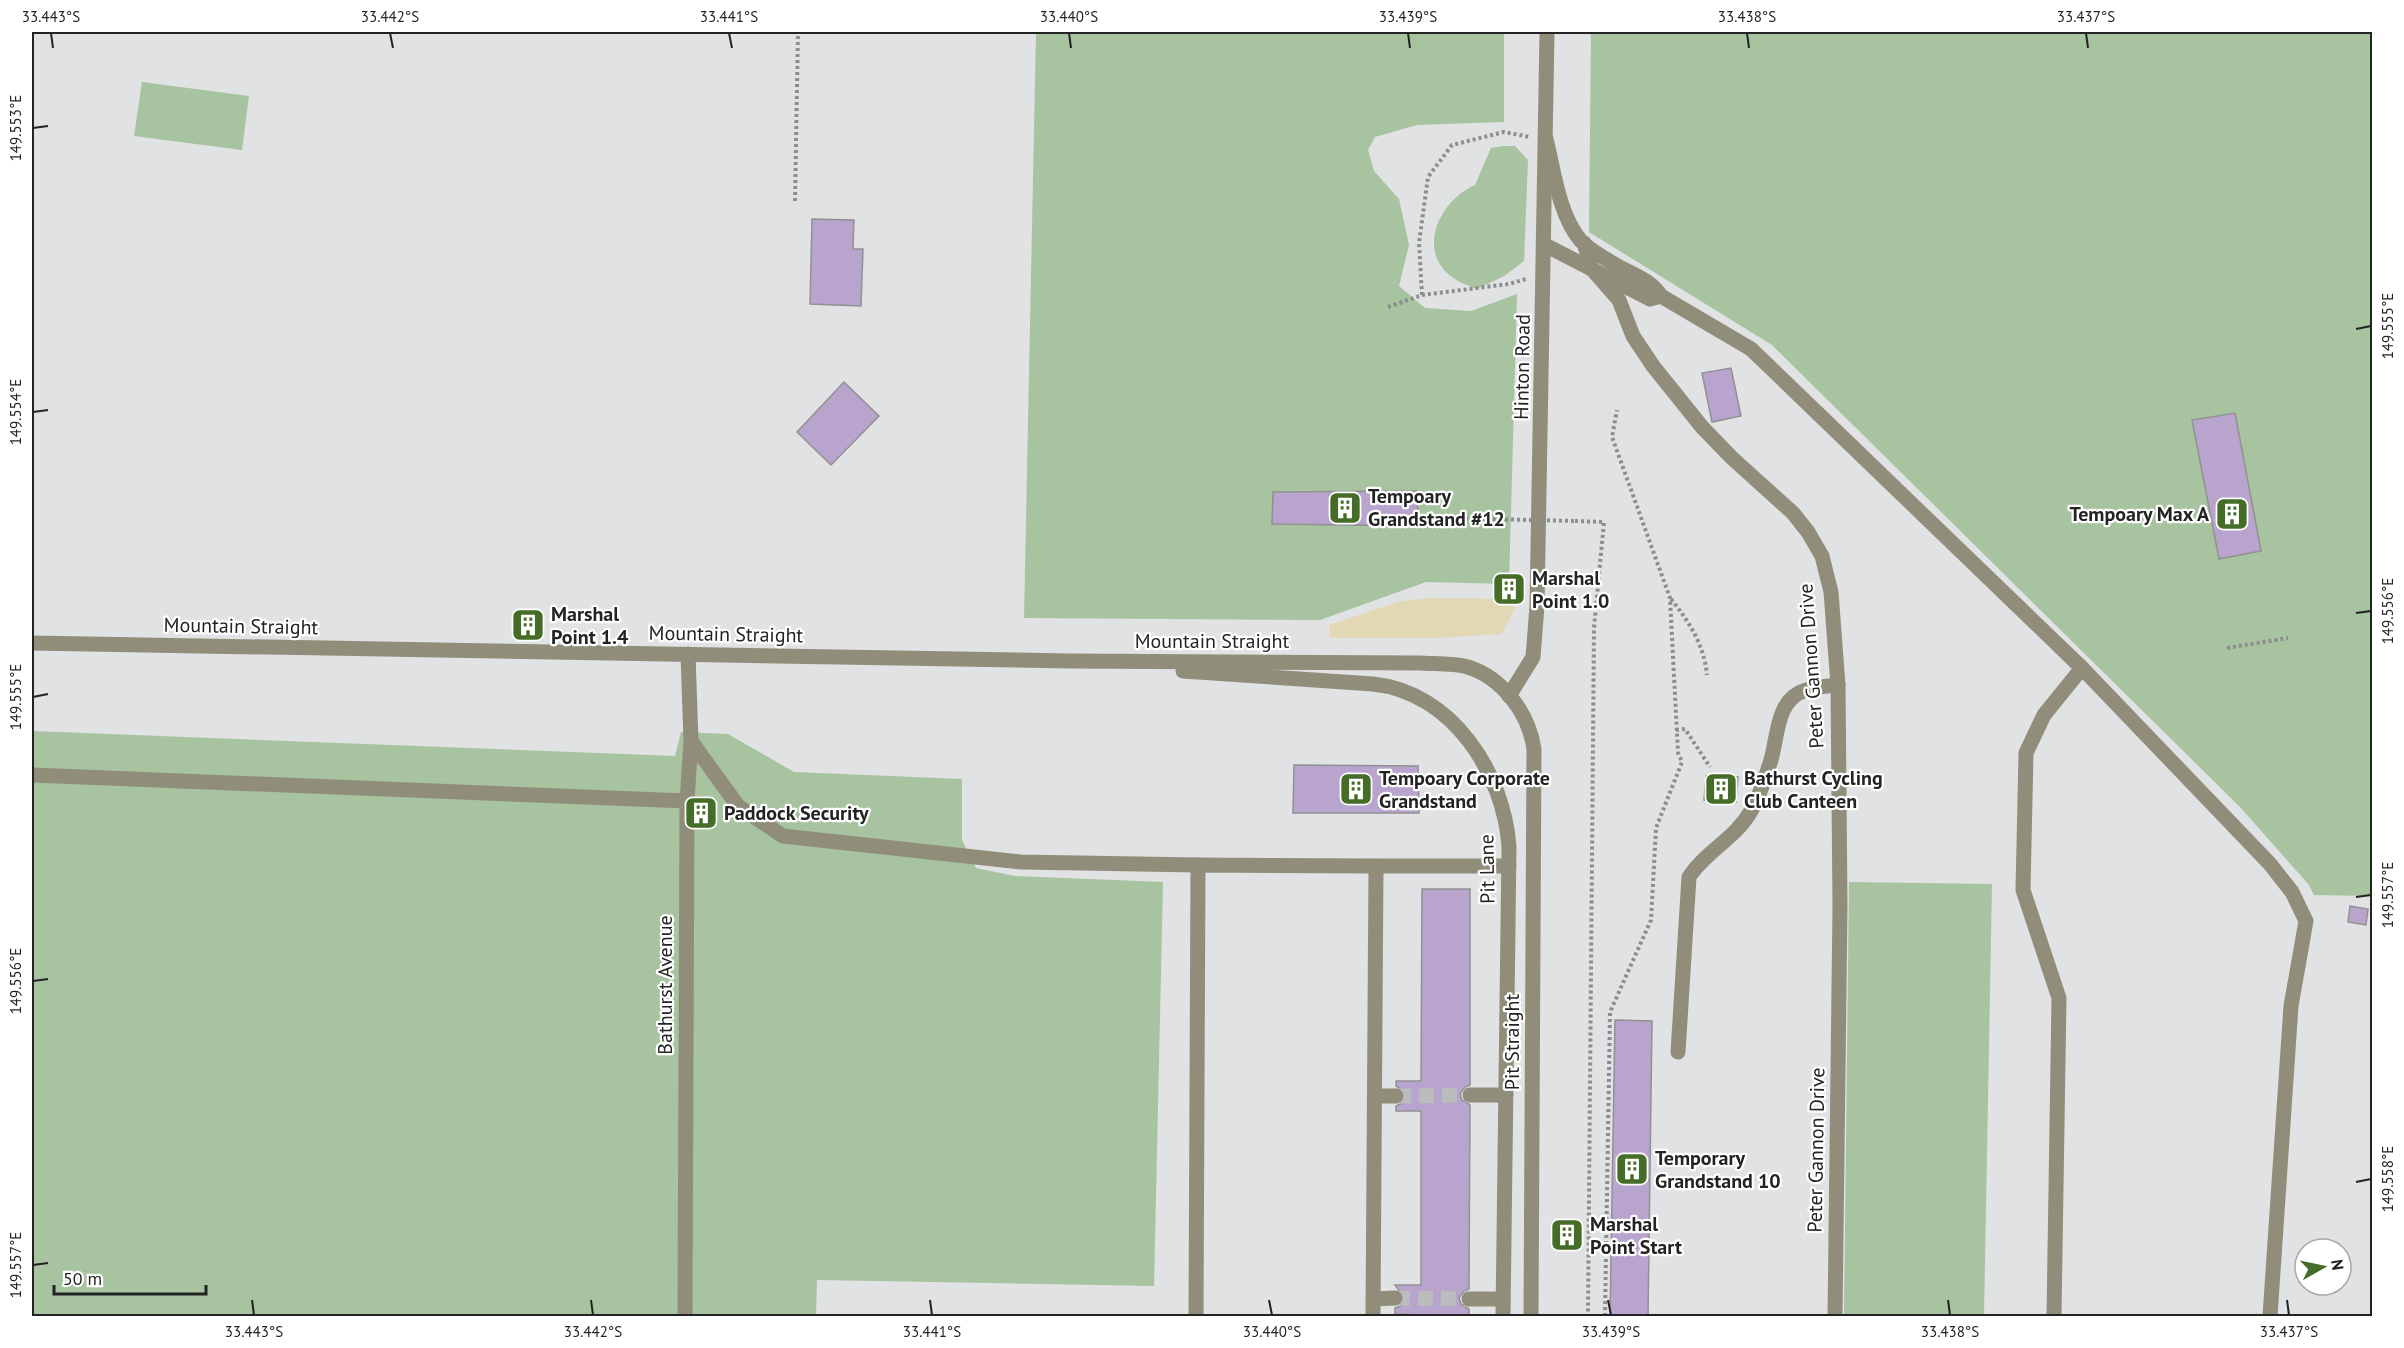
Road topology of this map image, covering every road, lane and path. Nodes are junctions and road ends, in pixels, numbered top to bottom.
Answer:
1 (798, 32) edge
2 (1547, 32) edge
3 (1546, 139) junction
4 (795, 201) dead end
5 (1584, 243) junction
6 (1545, 245) junction
7 (1592, 269) junction
8 (1545, 274) junction
9 (1422, 295) junction
10 (1661, 296) junction
11 (1388, 307) dead end
12 (1617, 410) dead end
13 (1447, 518) dead end
14 (1670, 598) junction
15 (2288, 638) dead end
16 (32, 644) edge
17 (2227, 648) dead end
18 (688, 654) junction
19 (1070, 661) junction
20 (2082, 668) junction
21 (1707, 675) dead end
22 (1838, 685) junction
23 (1509, 696) junction
24 (1676, 730) junction
25 (691, 741) junction
26 (1710, 768) dead end
27 (32, 775) edge
28 (687, 801) junction
29 (1198, 865) junction
30 (1377, 866) junction
31 (1509, 866) junction
32 (1678, 1052) dead end
33 (1470, 1095) tunnel mouth
34 (1506, 1095) junction
35 (1376, 1096) junction
36 (1396, 1096) tunnel mouth
37 (1395, 1298) tunnel mouth
38 (1373, 1299) junction
39 (1469, 1299) tunnel mouth
40 (1503, 1299) junction
41 (685, 1317) edge
42 (1196, 1317) edge
43 (1373, 1317) edge
44 (1503, 1317) edge
45 (1531, 1317) edge
46 (1588, 1317) edge
47 (1605, 1317) edge
48 (1834, 1317) edge
49 (2054, 1317) edge
50 (2270, 1317) edge

1 - 4 path
2 - 3 street, Hinton Road
3 - 5 street
3 - 6 street, Hinton Road
3 - 9 path
5 - 7 street, Peter Gannon Drive
5 - 10 street
6 - 7 street
6 - 8 street, Hinton Road
7 - 10 street
7 - 22 street, Peter Gannon Drive
8 - 9 path
8 - 23 street, Hinton Road
9 - 11 path
10 - 20 street
12 - 14 path
13 - 46 path, bridge
14 - 21 path
14 - 24 path
15 - 17 path
16 - 18 street, Mountain Straight
18 - 19 street, Mountain Straight
18 - 25 street, Bathurst Avenue
19 - 23 street, Mountain Straight
19 - 31 street, Pit Lane
20 - 49 street
20 - 50 street
22 - 32 street
22 - 48 street, Peter Gannon Drive
23 - 45 street, Pit Straight
24 - 26 path
24 - 47 path
25 - 28 street, Bathurst Avenue
25 - 29 street
27 - 28 street
28 - 41 street, Bathurst Avenue
29 - 30 street
29 - 42 street
30 - 31 street
30 - 35 street
31 - 34 street, Pit Lane
33 - 34 street
34 - 40 street, Pit Lane
35 - 36 street
35 - 38 street
37 - 38 street
38 - 43 street
39 - 40 street
40 - 44 street, Pit Lane

